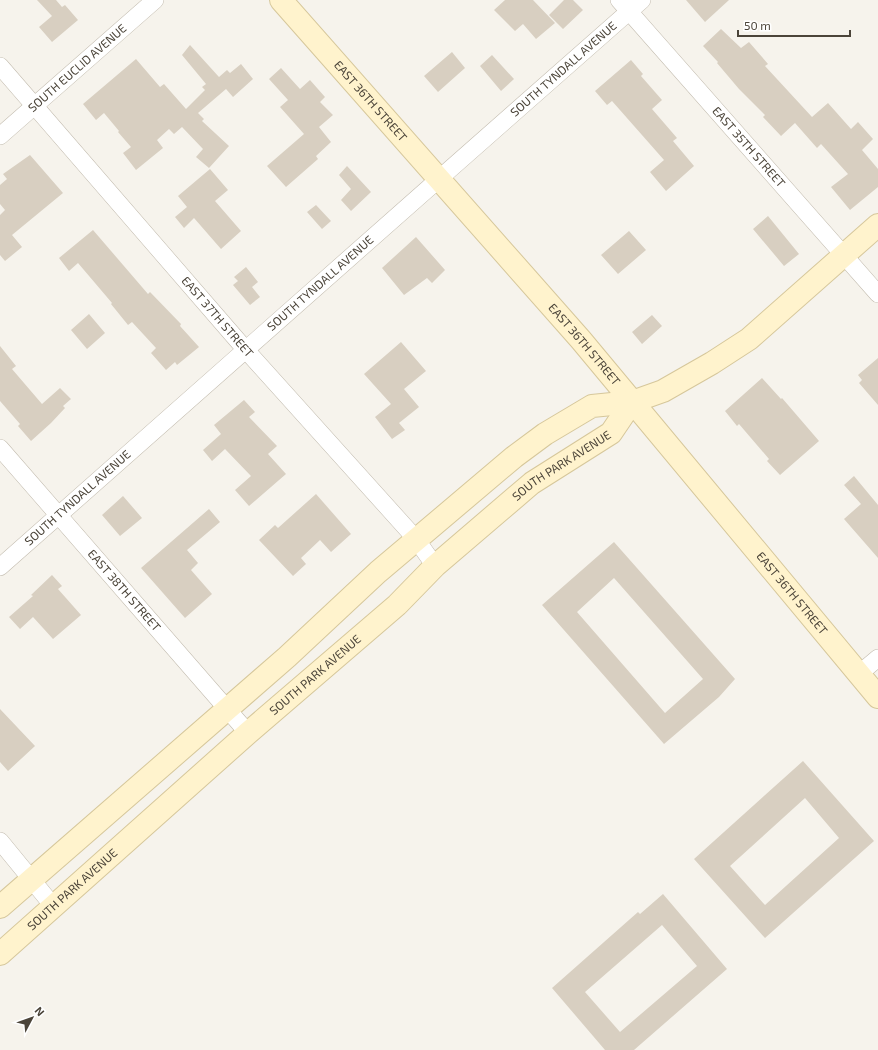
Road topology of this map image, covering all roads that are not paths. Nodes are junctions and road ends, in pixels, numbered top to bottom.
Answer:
1 (155, 0) edge
2 (281, 0) edge
3 (642, 0) edge
4 (624, 6) edge
5 (0, 66) edge
6 (34, 106) junction
7 (0, 136) edge
8 (439, 179) junction
9 (878, 225) edge
10 (844, 255) junction
11 (878, 294) edge
12 (245, 349) junction
13 (632, 402) junction
14 (0, 448) edge
15 (58, 515) junction
16 (416, 539) junction
17 (435, 566) junction
18 (0, 567) edge
19 (878, 658) edge
20 (859, 674) junction
21 (878, 696) edge
22 (228, 709) junction
23 (248, 733) junction
24 (0, 841) edge
25 (31, 879) junction
26 (0, 907) edge
27 (54, 907) junction
28 (0, 954) edge

1 - 6 street, SOUTH EUCLID AVENUE
2 - 8 main road, EAST 36TH STREET
3 - 4 street, SOUTH TYNDALL AVENUE
4 - 8 street, SOUTH TYNDALL AVENUE
4 - 10 street, EAST 35TH STREET
5 - 6 street, EAST 37TH STREET
6 - 7 street, SOUTH EUCLID AVENUE
6 - 12 street, EAST 37TH STREET
8 - 12 street, SOUTH TYNDALL AVENUE
8 - 13 main road, EAST 36TH STREET
9 - 10 main road
10 - 11 street, EAST 35TH STREET
10 - 13 main road
12 - 15 street, SOUTH TYNDALL AVENUE
12 - 16 street, EAST 37TH STREET
13 - 16 main road
13 - 17 main road, SOUTH PARK AVENUE
13 - 20 main road, EAST 36TH STREET
14 - 15 street, EAST 38TH STREET
15 - 18 street, SOUTH TYNDALL AVENUE
15 - 22 street, EAST 38TH STREET
16 - 17 street, EAST 37TH STREET
16 - 22 main road
17 - 23 main road, SOUTH PARK AVENUE
19 - 20 street
20 - 21 main road, EAST 36TH STREET
22 - 23 street, EAST 38TH STREET
22 - 25 main road
23 - 27 main road, SOUTH PARK AVENUE
24 - 25 street
25 - 26 main road
25 - 27 street
27 - 28 main road, SOUTH PARK AVENUE

